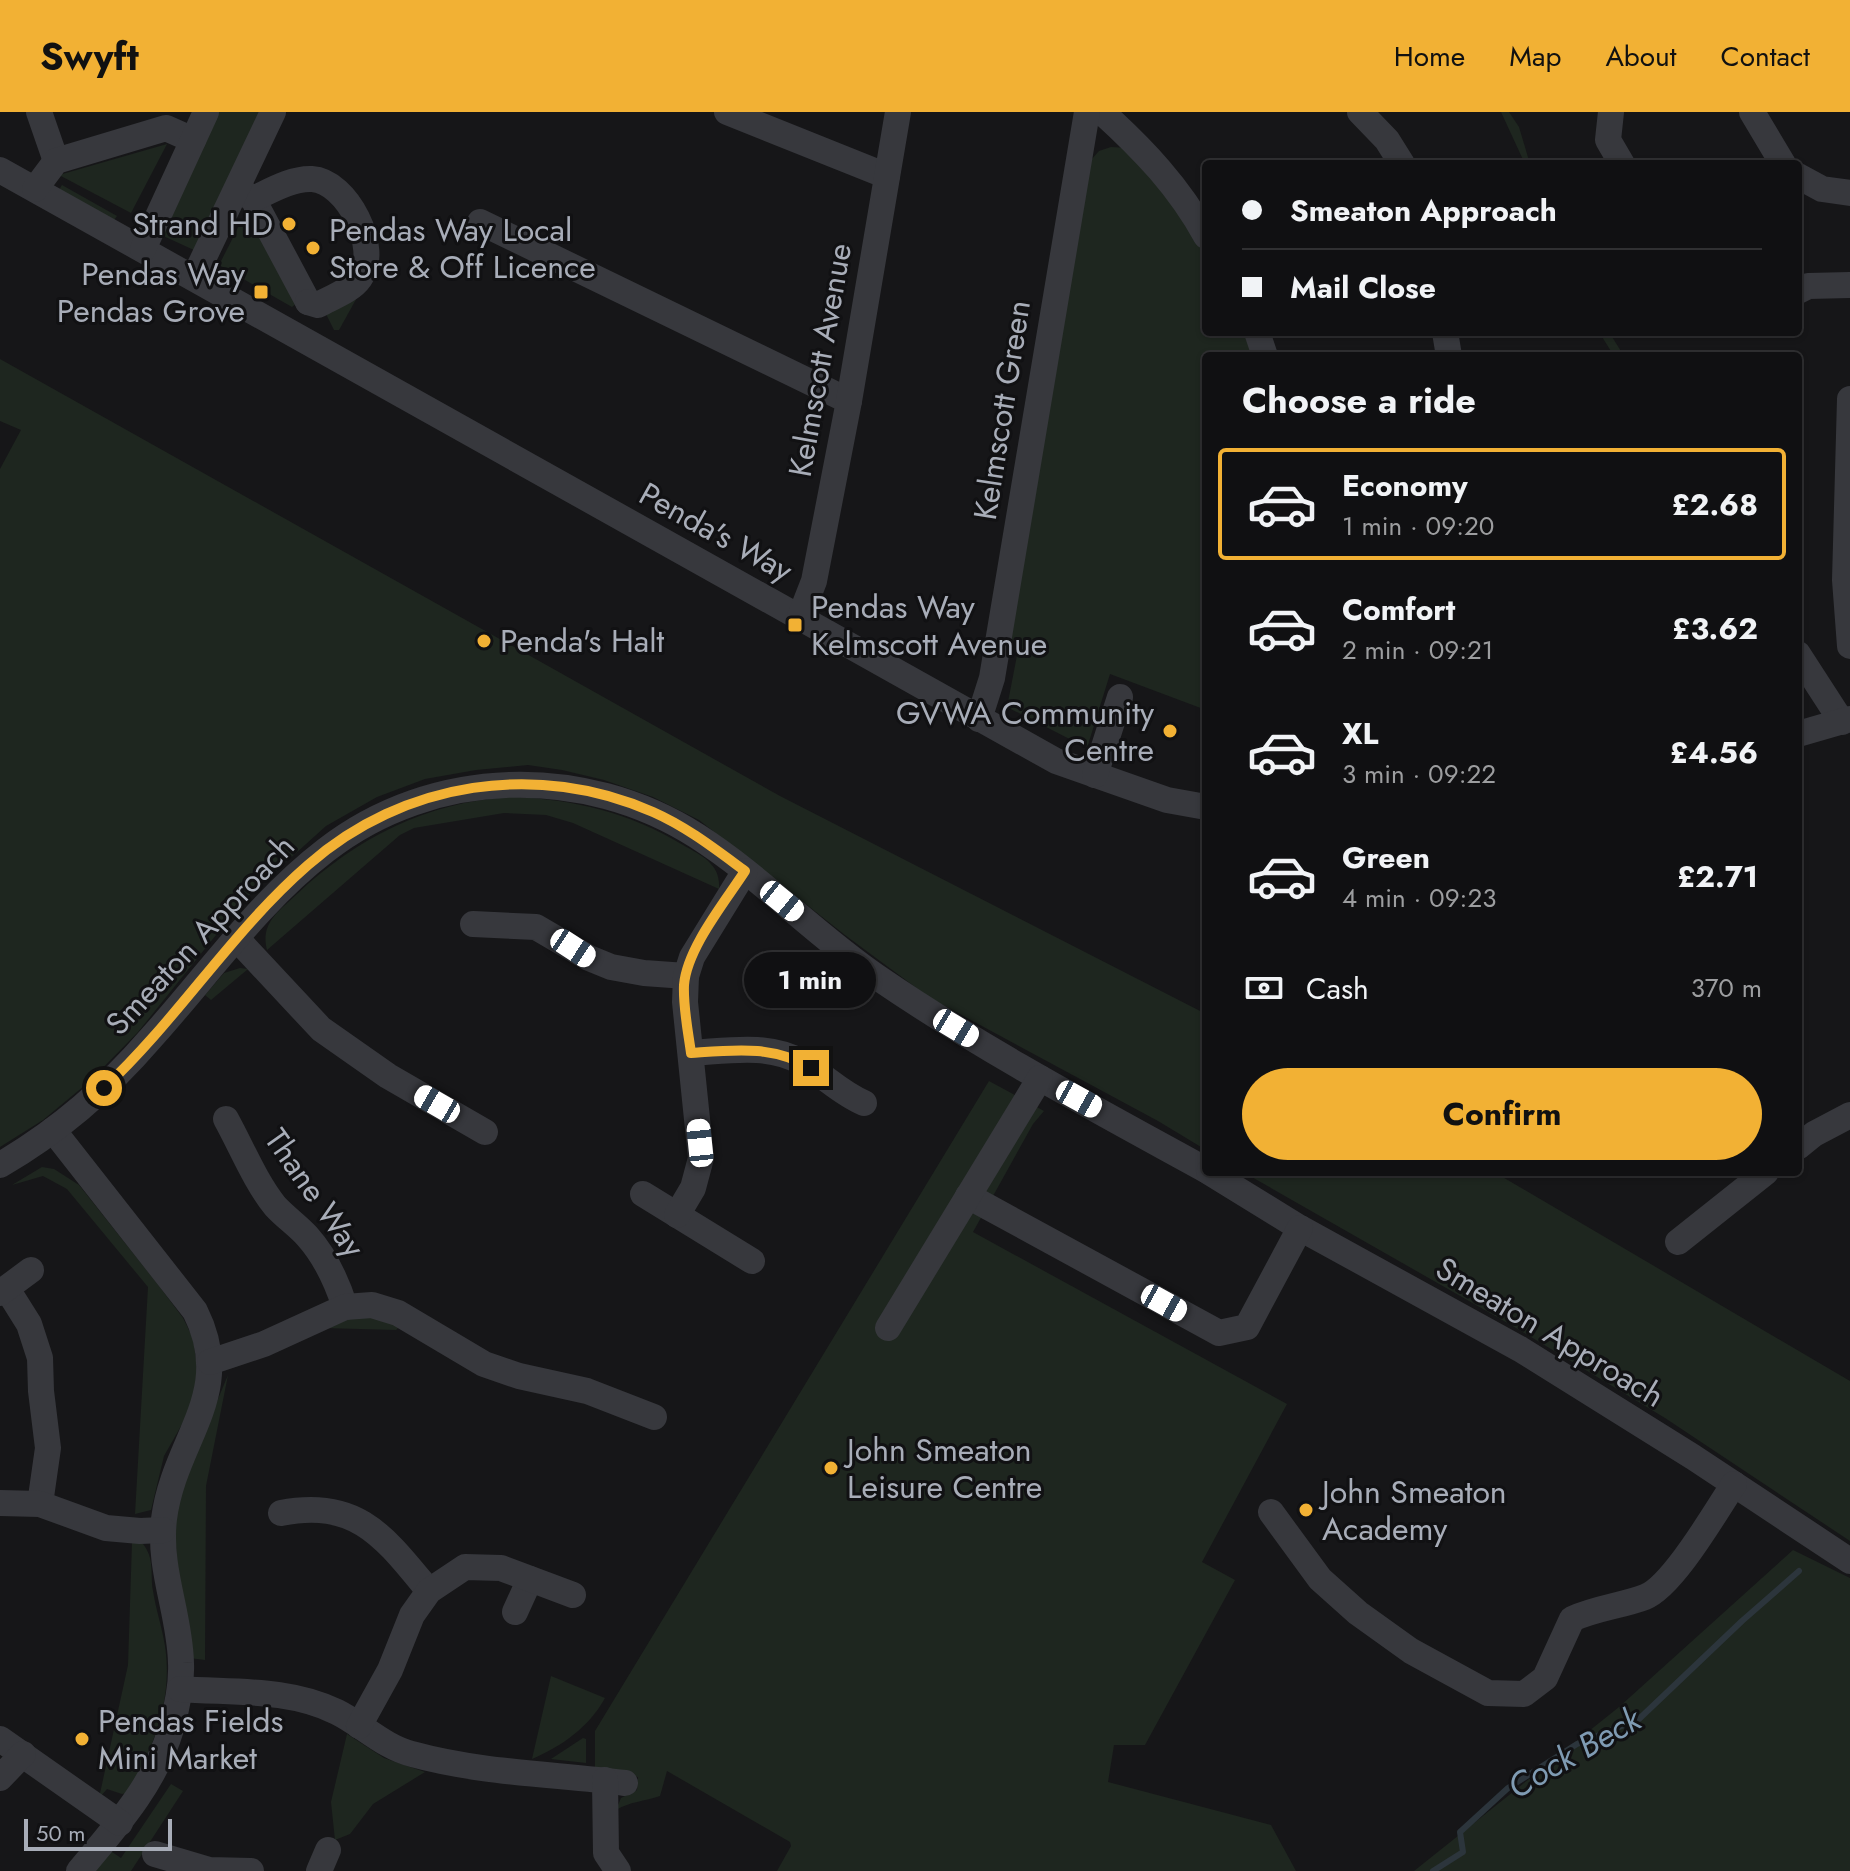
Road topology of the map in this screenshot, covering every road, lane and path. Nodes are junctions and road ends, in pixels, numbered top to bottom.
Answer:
1 (39, 112) edge
2 (206, 112) edge
3 (273, 112) edge
4 (727, 112) edge
5 (898, 112) edge
6 (1087, 112) edge
7 (1102, 112) edge
8 (1360, 112) edge
9 (1611, 112) edge
10 (1752, 112) edge
11 (164, 120) edge
12 (193, 140) junction
13 (1400, 160) edge
14 (1620, 160) edge
15 (1781, 160) edge
16 (56, 161) junction
17 (0, 170) edge
18 (887, 176) junction
19 (1802, 178) edge
20 (35, 189) junction
21 (1850, 193) edge
22 (245, 194) junction
23 (480, 222) dead end
24 (1202, 229) edge
25 (143, 249) junction
26 (194, 278) junction
27 (1850, 285) edge
28 (1802, 289) edge
29 (308, 302) junction
30 (290, 331) junction
31 (1850, 399) edge
32 (849, 401) junction
33 (1848, 482) edge
34 (800, 617) junction
35 (1850, 646) edge
36 (1802, 660) edge
37 (1120, 697) dead end
38 (979, 719) junction
39 (1846, 720) edge
40 (1802, 733) edge
41 (1095, 775) junction
42 (1202, 806) edge
43 (745, 871) junction
44 (473, 924) dead end
45 (236, 938) junction
46 (686, 976) junction
47 (691, 1053) junction
48 (1040, 1078) junction
49 (864, 1103) dead end
50 (1850, 1115) edge
51 (226, 1119) dead end
52 (53, 1130) junction
53 (485, 1132) dead end
54 (1802, 1144) edge
55 (0, 1165) edge
56 (1202, 1168) edge
57 (1215, 1176) edge
58 (1761, 1176) edge
59 (643, 1194) dead end
60 (968, 1196) junction
61 (677, 1215) junction
62 (1300, 1228) junction
63 (1674, 1248) dead end
64 (752, 1261) dead end
65 (31, 1270) dead end
66 (3, 1291) edge
67 (345, 1307) junction
68 (888, 1328) dead end
69 (210, 1362) junction
70 (654, 1417) dead end
71 (1734, 1484) junction
72 (0, 1503) edge
73 (40, 1504) junction
74 (1271, 1512) dead end
75 (281, 1513) dead end
76 (163, 1530) junction
77 (1850, 1561) edge
78 (530, 1579) junction
79 (429, 1591) junction
80 (573, 1595) dead end
81 (515, 1612) dead end
82 (180, 1689) junction
83 (359, 1726) junction
84 (0, 1739) edge
85 (23, 1754) junction
86 (0, 1778) edge
87 (120, 1823) junction
88 (155, 1854) dead end
89 (79, 1871) edge
90 (209, 1871) edge
91 (251, 1871) edge
92 (618, 1871) edge

1 - 16 street
2 - 12 street
3 - 22 street
4 - 18 street
5 - 18 street, Kelmscott Avenue
6 - 38 street, Kelmscott Green
7 - 24 street
8 - 13 street
9 - 14 street
10 - 15 street
11 - 12 street
11 - 16 street
12 - 25 street
16 - 20 street
17 - 20 street, Penda's Way
18 - 32 street, Kelmscott Avenue
19 - 21 street
20 - 25 street, Penda's Way
22 - 26 street
22 - 29 street
22 - 29 street
23 - 32 street
25 - 26 street, Penda's Way
26 - 30 street, Penda's Way
27 - 28 street
29 - 30 street
30 - 34 street, Penda's Way
31 - 33 street
32 - 34 street, Kelmscott Avenue
33 - 35 street
34 - 38 street, Penda's Way
36 - 39 street
37 - 41 street
38 - 41 street, Penda's Way
39 - 40 street
41 - 42 street, Penda's Way
43 - 45 street, Smeaton Approach
43 - 46 street
43 - 48 street, Smeaton Approach
44 - 46 street
45 - 52 street, Smeaton Approach
45 - 53 street
46 - 47 street
47 - 49 street
47 - 61 street
48 - 56 street, Smeaton Approach
48 - 60 street
50 - 54 street
51 - 67 street, Thane Way
52 - 55 street, Smeaton Approach
52 - 69 street
57 - 62 street, Smeaton Approach
58 - 63 street
59 - 61 street
60 - 62 street
60 - 68 street
61 - 64 street
62 - 71 street, Smeaton Approach
65 - 66 street
66 - 73 street
67 - 69 street
67 - 70 street
69 - 76 street
71 - 74 street
71 - 77 street, Smeaton Approach
72 - 73 street
73 - 76 street
75 - 79 street
76 - 82 street
78 - 79 street
78 - 80 street
78 - 81 street
79 - 83 street
82 - 83 street
82 - 87 street
83 - 92 street
84 - 85 street
85 - 86 street
85 - 87 street
87 - 89 street
88 - 90 street
90 - 91 street

